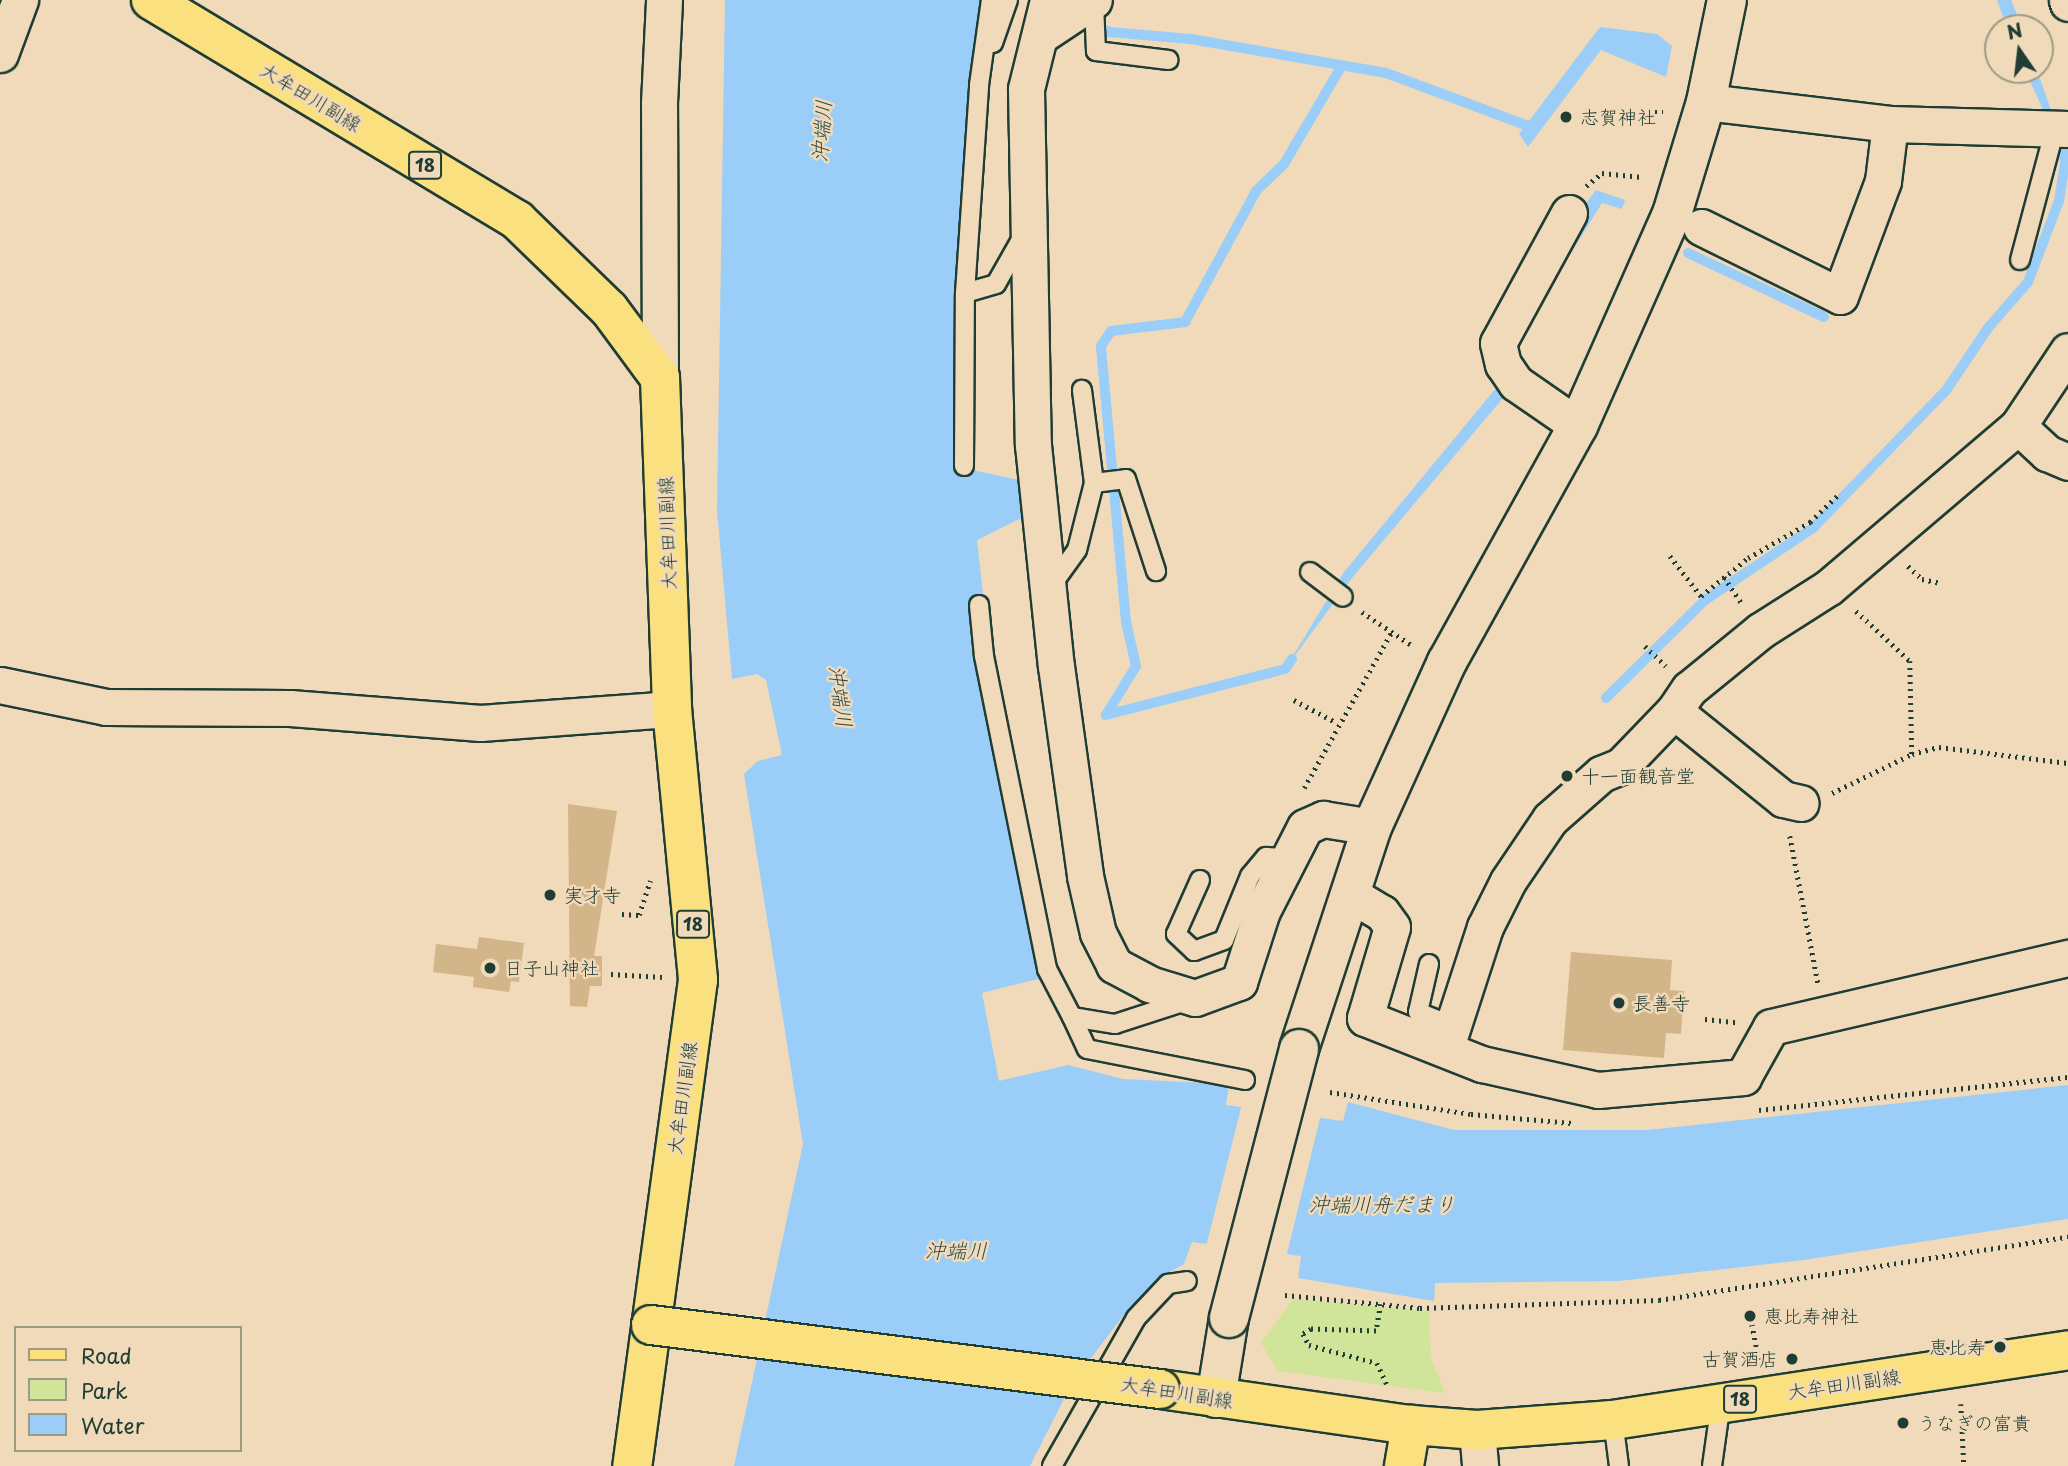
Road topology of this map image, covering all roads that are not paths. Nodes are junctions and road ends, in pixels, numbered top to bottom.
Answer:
1 (20, 0) edge
2 (151, 0) edge
3 (664, 0) edge
4 (991, 0) edge
5 (1008, 0) edge
6 (1048, 0) edge
7 (1727, 0) edge
8 (1094, 2) edge
9 (1043, 34) junction
10 (0, 54) edge
11 (1168, 60) dead end
12 (979, 85) junction
13 (1706, 102) junction
14 (1890, 124) junction
15 (2063, 128) edge
16 (1569, 213) road end
17 (1029, 227) junction
18 (1701, 227) dead end
19 (2020, 260) dead end
20 (965, 293) junction
21 (2068, 351) edge
22 (660, 378) junction
23 (1082, 390) dead end
24 (1578, 426) junction
25 (2018, 426) junction
26 (2068, 462) edge
27 (964, 466) dead end
28 (1094, 483) junction
29 (1156, 571) dead end
30 (1310, 572) dead end
31 (1047, 591) junction
32 (1343, 597) road end
33 (979, 605) dead end
34 (0, 685) edge
35 (672, 709) junction
36 (1674, 711) junction
37 (1792, 801) road end
38 (1372, 827) junction
39 (1288, 858) junction
40 (1200, 880) dead end
41 (1350, 894) junction
42 (2068, 958) edge
43 (1429, 964) dead end
44 (1195, 998) junction
45 (1072, 1017) junction
46 (1449, 1036) junction
47 (1245, 1080) dead end
48 (1187, 1280) dead end
49 (651, 1325) junction
50 (2068, 1350) edge
51 (1216, 1398) junction
52 (1715, 1403) junction
53 (1613, 1420) junction
54 (1410, 1425) junction
55 (1478, 1448) edge
56 (632, 1466) edge
57 (1052, 1466) edge
58 (1404, 1466) edge
59 (1619, 1466) edge
60 (1701, 1466) edge
61 (1712, 1466) edge

1 - 10 street
2 - 22 main road, 大牟田川副線 / 18
3 - 22 street
4 - 12 lane
5 - 12 lane
6 - 9 street
7 - 13 street
8 - 9 street
8 - 11 lane
9 - 17 street
12 - 20 lane
13 - 14 street
13 - 24 street
14 - 15 street
14 - 18 street
15 - 19 lane
16 - 24 street
17 - 20 lane
17 - 31 street
20 - 27 lane
21 - 25 street
22 - 35 main road, 大牟田川副線 / 18
23 - 28 lane
24 - 38 street
25 - 26 street
25 - 36 street
28 - 29 lane
28 - 31 lane
30 - 32 lane
31 - 44 street
33 - 45 lane
34 - 35 street
35 - 49 main road, 大牟田川副線 / 18
36 - 37 street
36 - 46 street
38 - 39 street
38 - 41 street
39 - 40 lane
39 - 44 street
41 - 46 street
41 - 51 street, bridge
42 - 46 street
43 - 46 lane
44 - 45 lane
45 - 47 lane
48 - 57 lane
49 - 51 main road, 大牟田川副線 / 18, bridge
49 - 56 main road, 大牟田川副線 / 18
50 - 52 main road, 大牟田川副線 / 18
51 - 54 main road, 大牟田川副線 / 18
52 - 53 main road, 大牟田川副線 / 18
52 - 60 lane
52 - 61 lane
53 - 55 main road, 大牟田川副線 / 18
53 - 59 lane
54 - 55 main road, 大牟田川副線 / 18
54 - 58 main road

